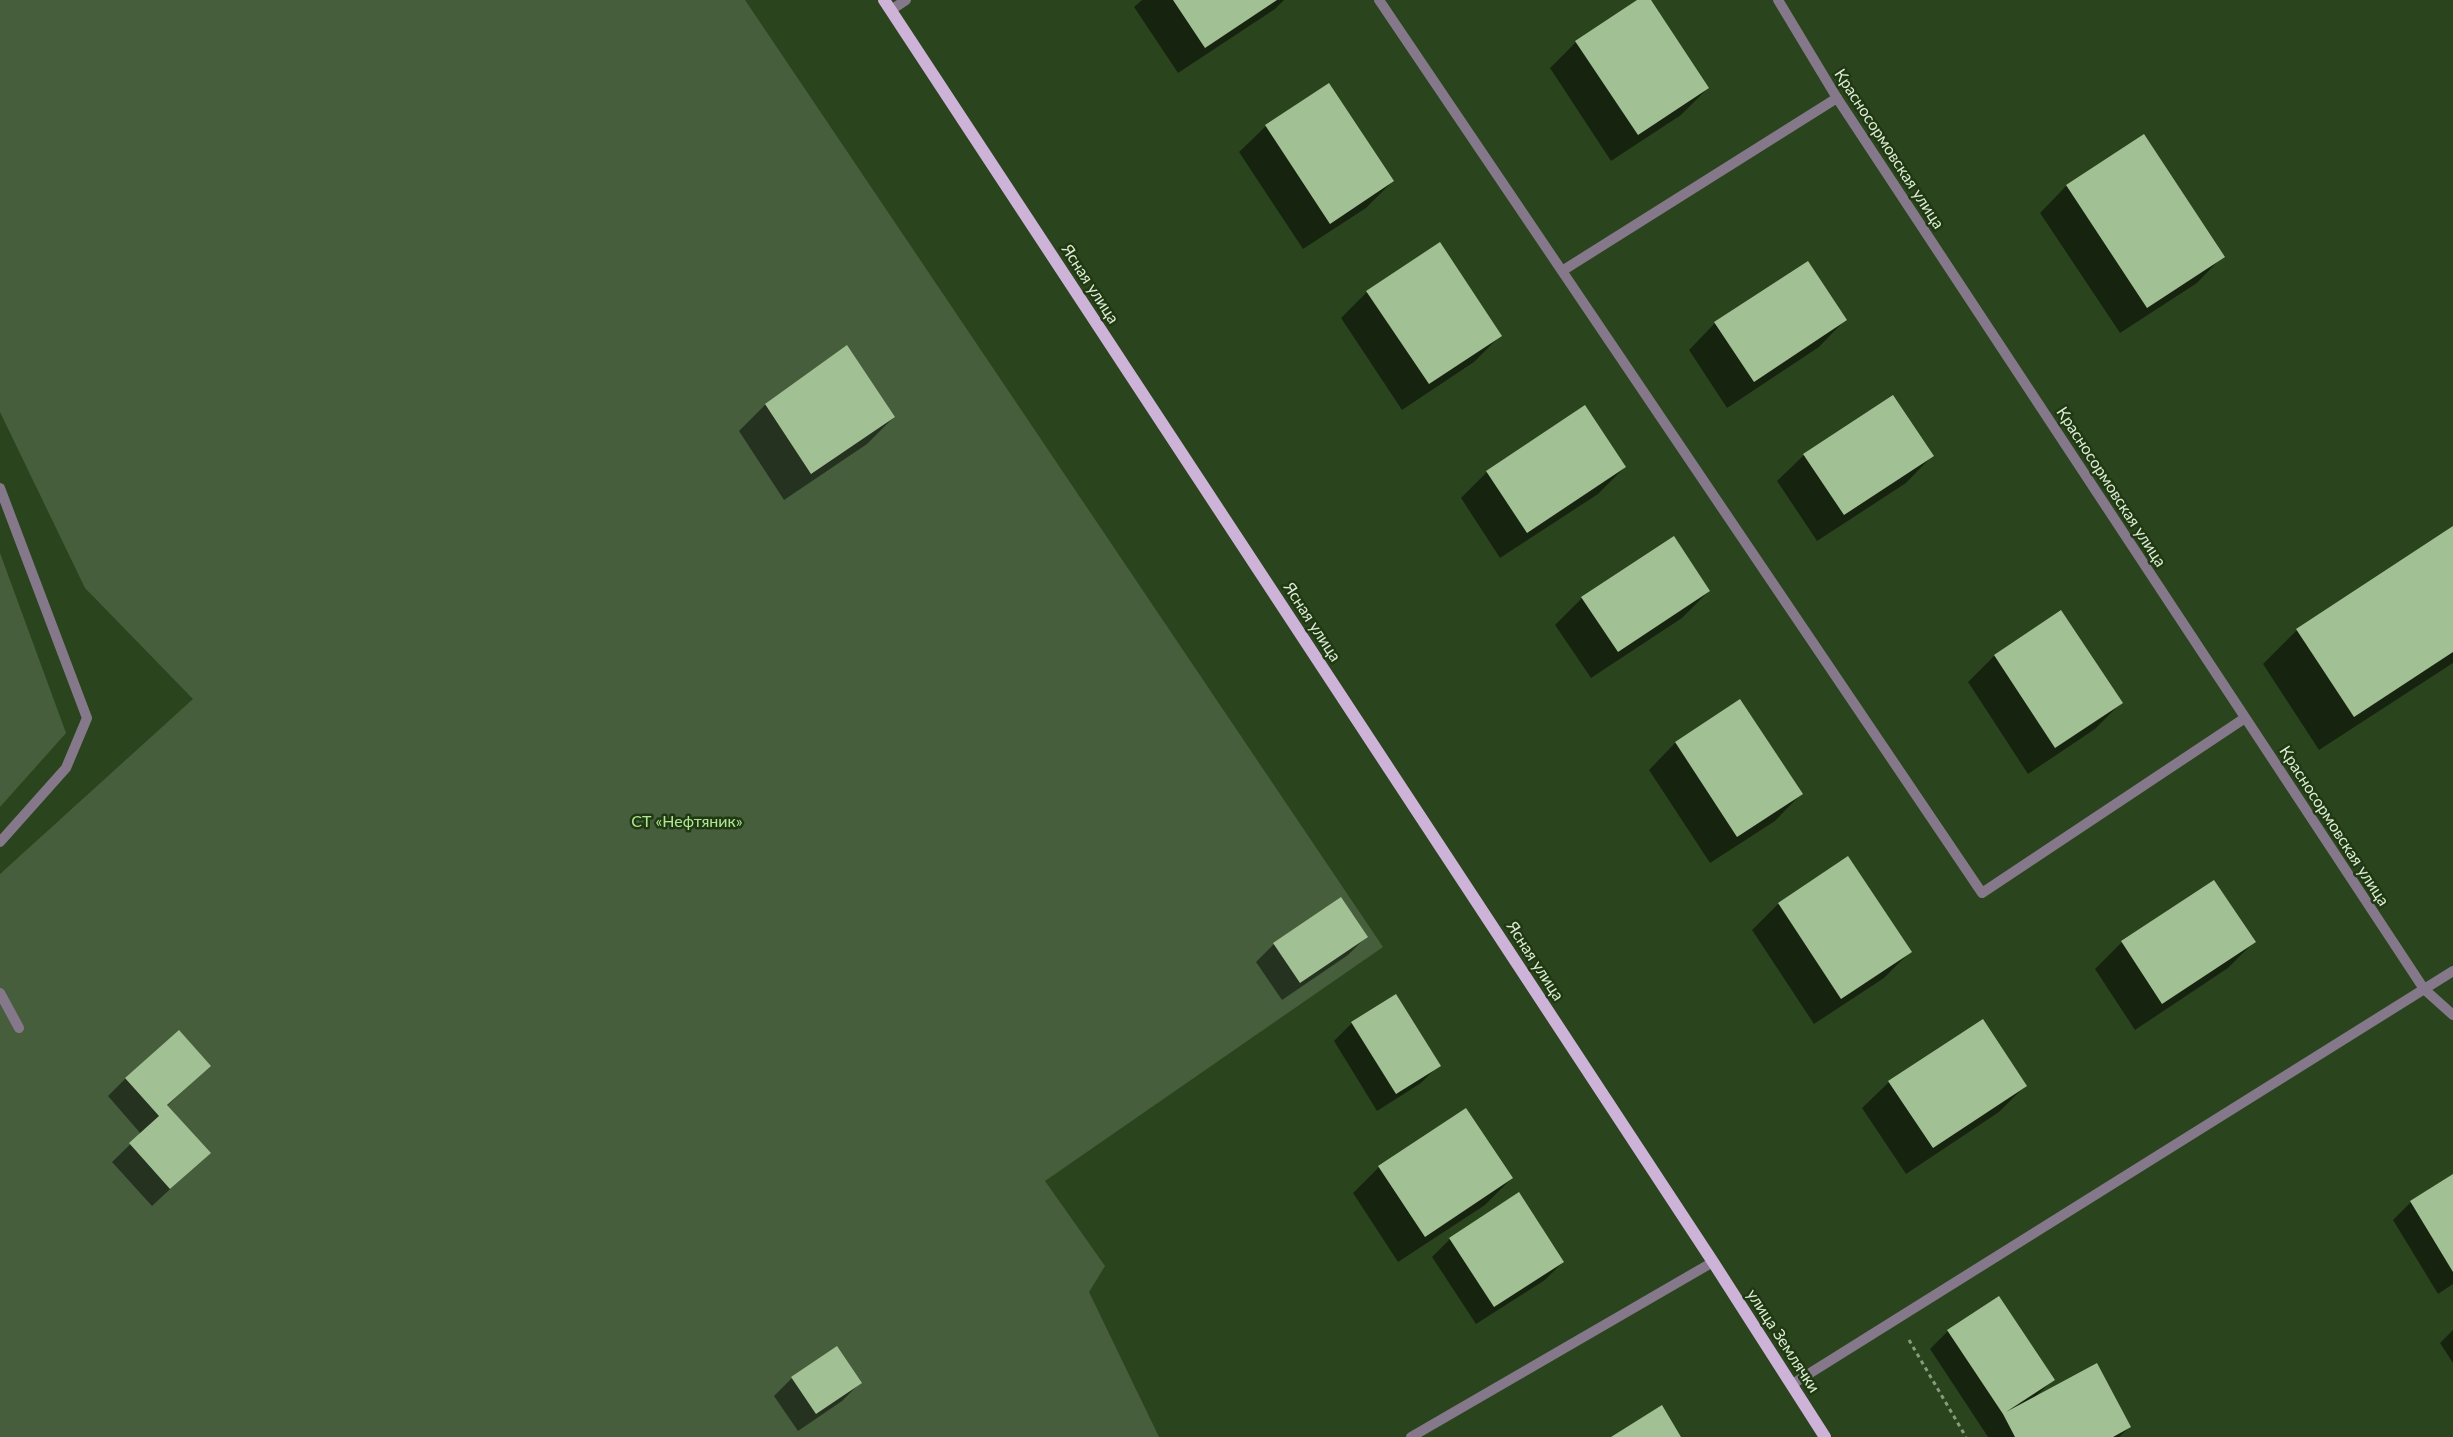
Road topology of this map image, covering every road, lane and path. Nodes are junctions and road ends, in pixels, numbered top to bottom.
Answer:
1 (906, 0) edge
2 (1378, 0) edge
3 (1778, 0) edge
4 (887, 5) edge
5 (1837, 98) junction
6 (1562, 271) junction
7 (0, 488) edge
8 (2245, 718) junction
9 (0, 842) edge
10 (2453, 970) edge
11 (2424, 989) junction
12 (0, 993) edge
13 (2453, 1015) edge
14 (19, 1028) dead end
15 (1713, 1262) junction
16 (1896, 1317) junction
17 (1791, 1384) junction
18 (1411, 1437) edge
19 (1825, 1437) edge
20 (1966, 1437) edge

1 - 4 street
2 - 6 street
3 - 5 street, Красносормовская улица
4 - 15 main road, Ясная улица
5 - 6 street
5 - 8 street, Красносормовская улица
6 - 8 street
7 - 9 street
8 - 11 street, Красносормовская улица
10 - 11 street
11 - 13 street, Красносормовская улица
11 - 16 street
12 - 14 street
15 - 17 main road, улица Землячки
15 - 18 street
16 - 17 street
16 - 20 path
17 - 19 main road, улица Землячки

